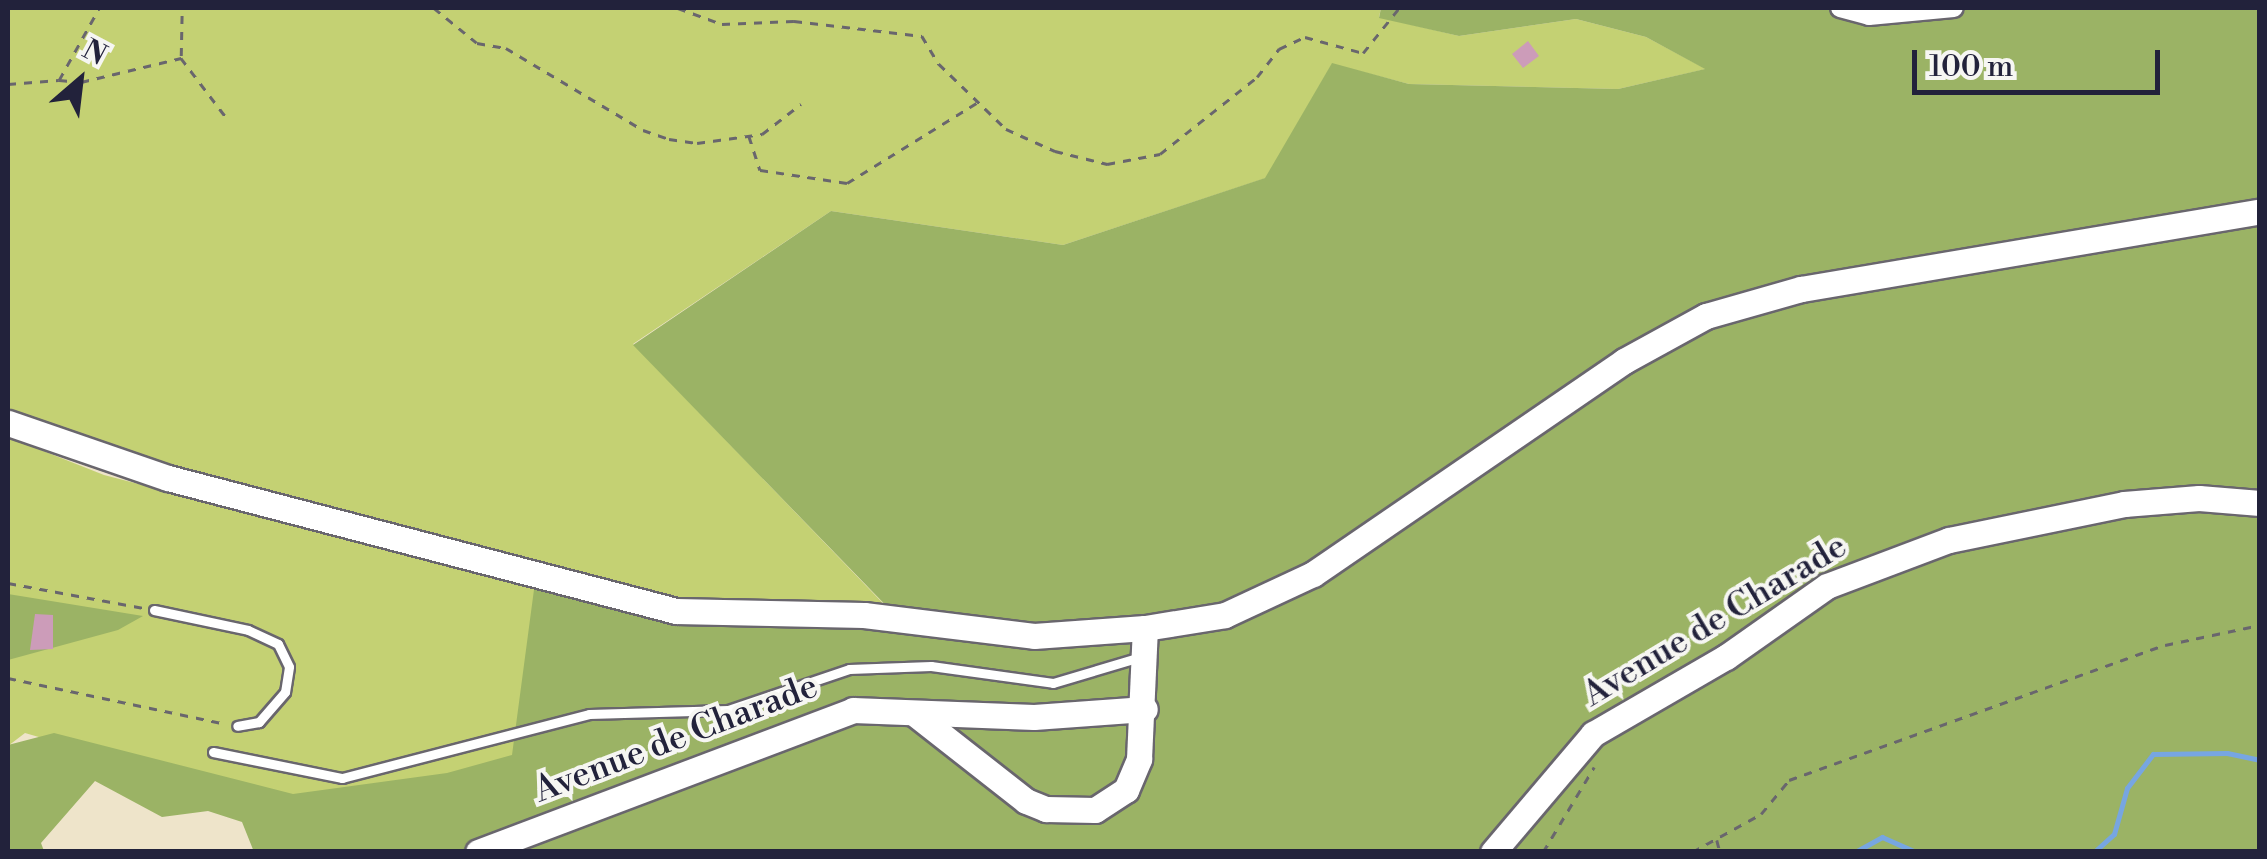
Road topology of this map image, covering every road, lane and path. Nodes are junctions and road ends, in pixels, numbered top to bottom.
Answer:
1 (98, 8) edge
2 (182, 8) edge
3 (434, 8) edge
4 (569, 8) edge
5 (584, 8) edge
6 (678, 8) edge
7 (1399, 8) edge
8 (1840, 8) edge
9 (1954, 8) edge
10 (181, 58) junction
11 (59, 80) junction
12 (8, 84) edge
13 (978, 102) junction
14 (801, 104) dead end
15 (226, 117) dead end
16 (748, 135) junction
17 (2260, 211) edge
18 (8, 423) edge
19 (2260, 503) edge
20 (8, 583) edge
21 (154, 610) joint
22 (2260, 625) edge
23 (1146, 641) junction
24 (8, 678) edge
25 (902, 708) junction
26 (1144, 709) junction
27 (237, 726) joint
28 (212, 752) dead end
29 (1601, 756) dead end
30 (1717, 839) junction
31 (478, 852) edge
32 (1493, 852) edge
33 (1543, 852) edge
34 (1692, 852) edge
35 (1720, 852) edge

1 - 11 path
2 - 10 path
3 - 16 path
4 - 5 path
6 - 13 path
7 - 13 path
8 - 9 street
10 - 11 path
10 - 15 path
11 - 12 path
13 - 16 path
14 - 16 path
17 - 23 street
18 - 23 street
19 - 32 street, Avenue de Charade
20 - 21 path
21 - 27 lane
22 - 30 path
23 - 26 street
23 - 28 lane
24 - 27 path
25 - 26 street, Avenue de Charade
25 - 26 street
25 - 31 street, Avenue de Charade
29 - 33 path
30 - 34 path
30 - 35 path

